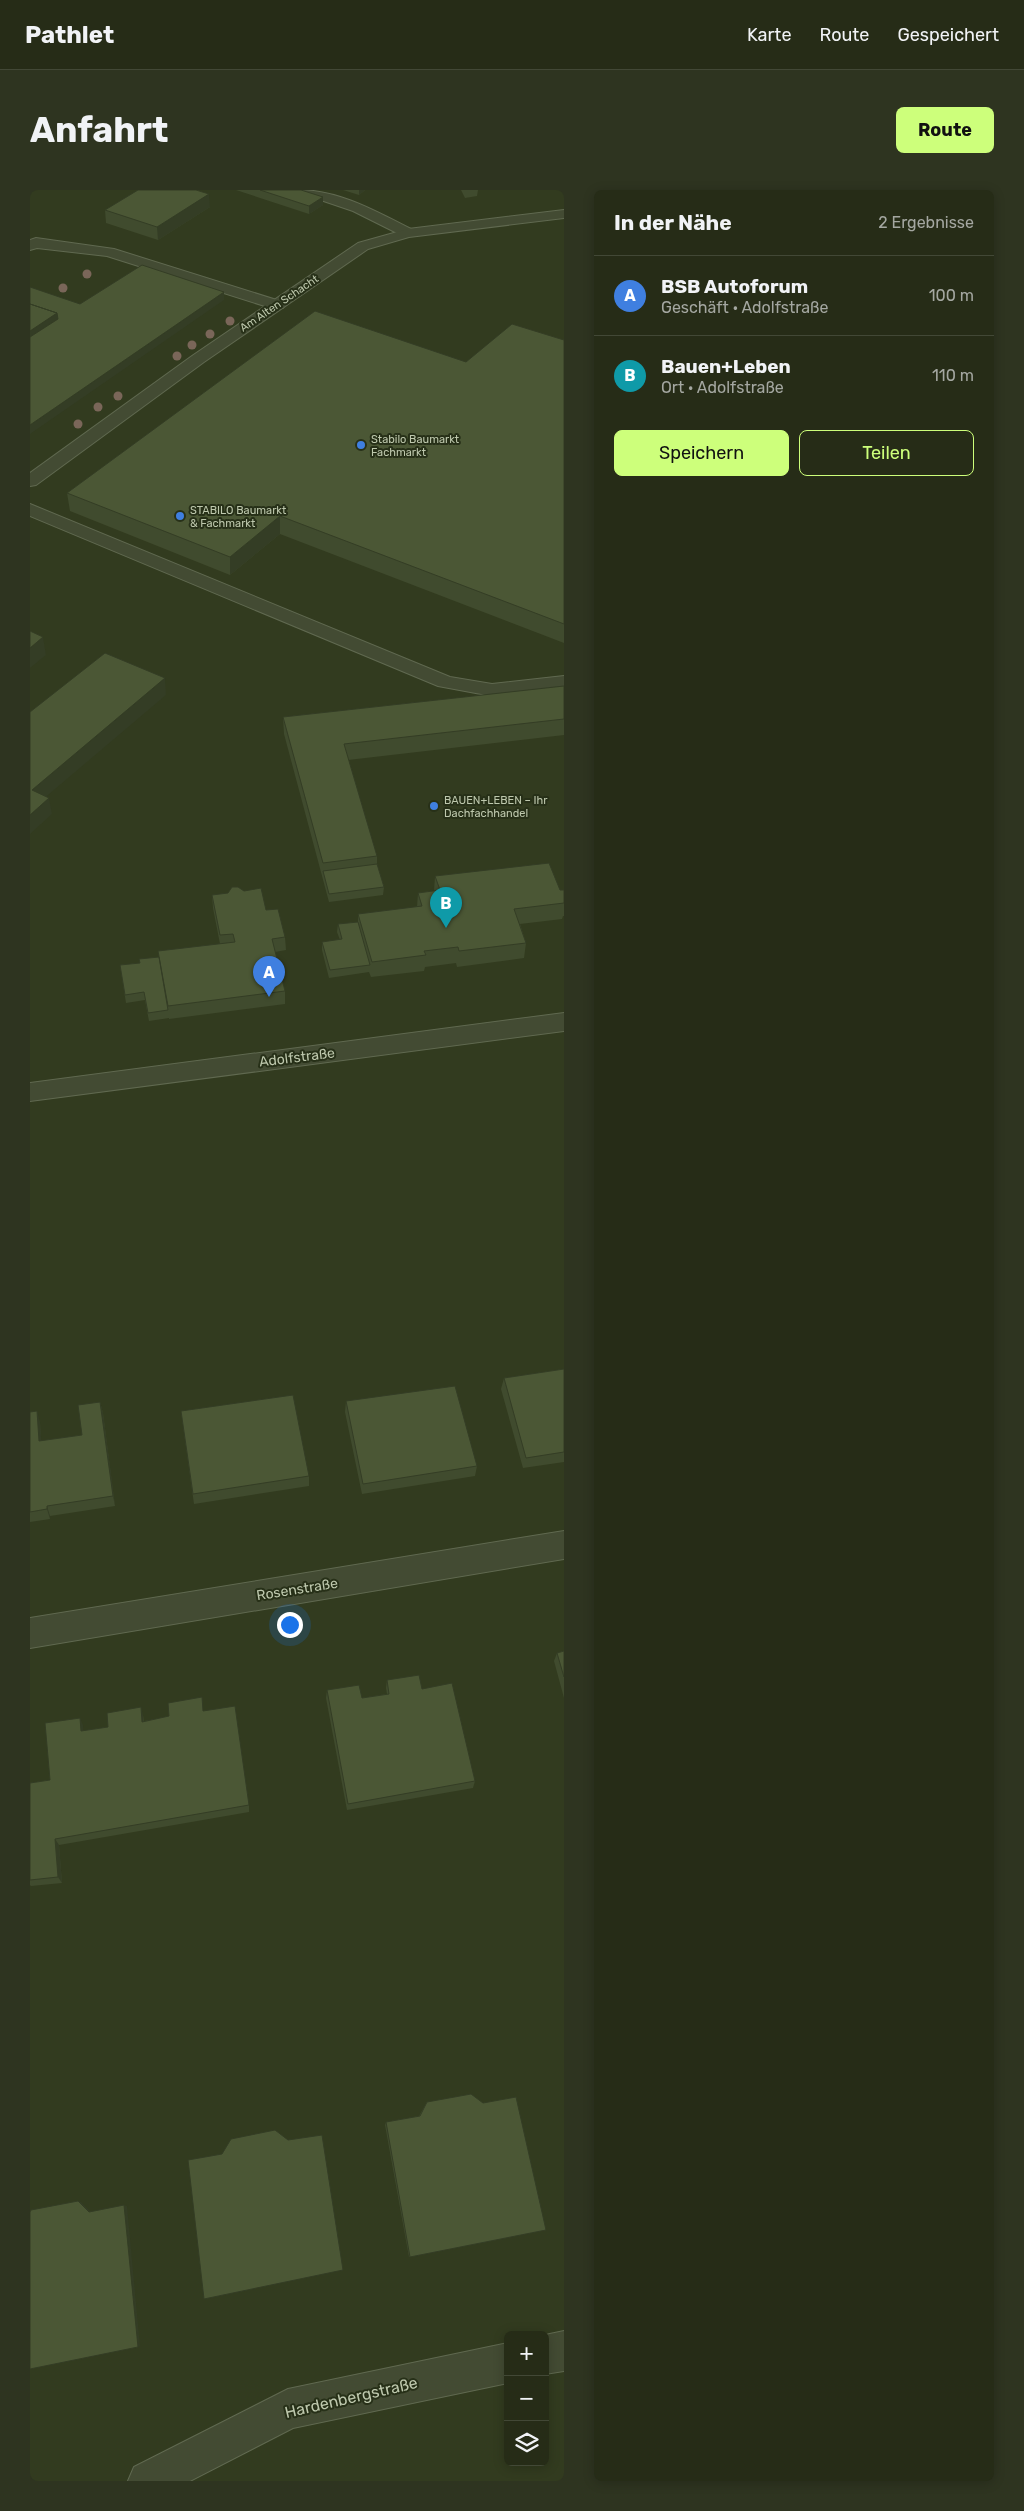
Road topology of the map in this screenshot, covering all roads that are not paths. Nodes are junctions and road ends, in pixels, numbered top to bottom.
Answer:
1 (305, 190) edge
2 (564, 214) edge
3 (408, 233) junction
4 (30, 245) edge
5 (276, 305) junction
6 (30, 481) edge
7 (30, 509) edge
8 (564, 682) edge
9 (564, 1022) edge
10 (30, 1092) edge
11 (564, 1545) edge
12 (30, 1633) edge
13 (564, 2351) edge
14 (549, 2354) edge
15 (504, 2364) edge
16 (148, 2481) edge

1 - 3 street
2 - 3 street, Am Alten Schacht
3 - 5 street, Am Alten Schacht
4 - 5 street
5 - 6 street, Am Alten Schacht
7 - 8 street
9 - 10 street, Adolfstraße
11 - 12 street, Rosenstraße
13 - 14 street
15 - 16 street, Hardenbergstraße

